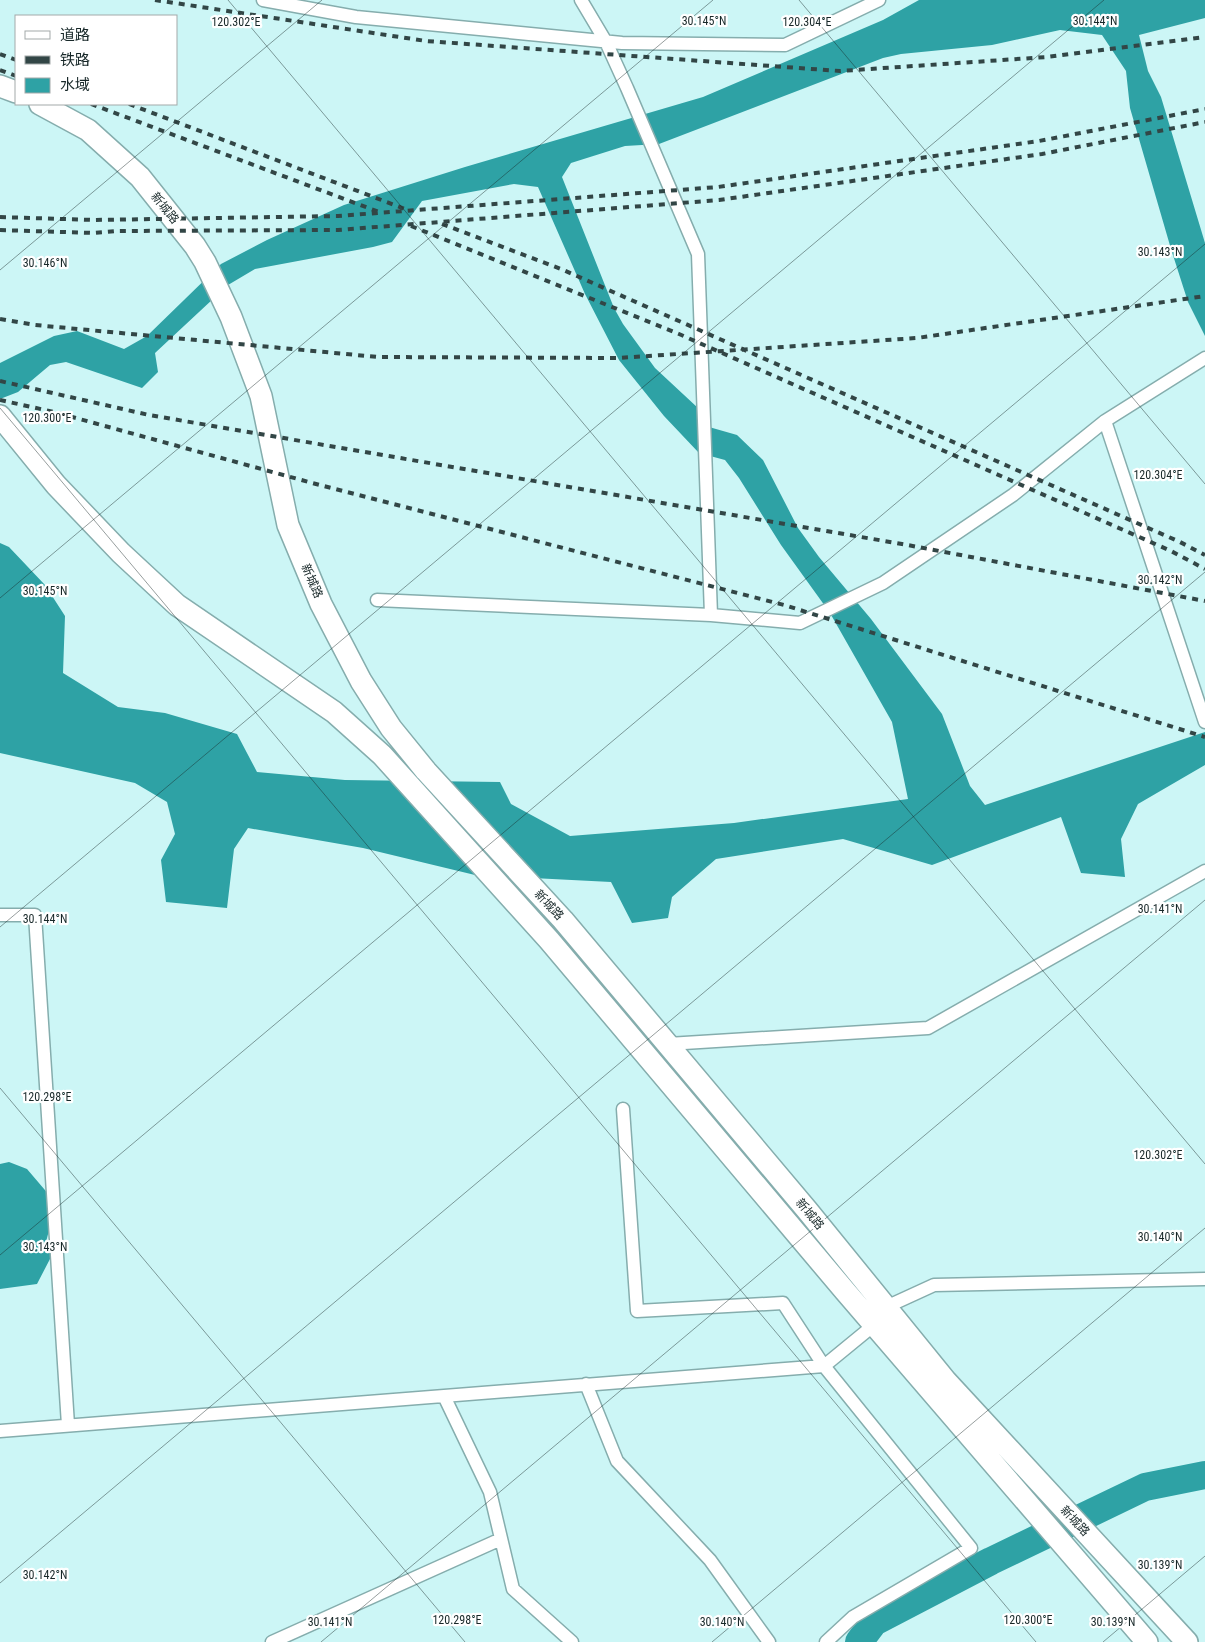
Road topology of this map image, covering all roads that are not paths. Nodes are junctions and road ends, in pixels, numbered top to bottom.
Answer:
1 (265, 0) edge
2 (581, 0) edge
3 (879, 0) edge
4 (606, 42) junction
5 (0, 86) edge
6 (15, 92) edge
7 (42, 105) edge
8 (1205, 358) edge
9 (0, 416) edge
10 (1105, 421) junction
11 (377, 600) dead end
12 (711, 615) junction
13 (1205, 722) edge
14 (1205, 872) edge
15 (0, 915) edge
16 (668, 1044) junction
17 (623, 1109) dead end
18 (1205, 1279) edge
19 (886, 1307) junction
20 (874, 1325) junction
21 (824, 1366) junction
22 (586, 1384) junction
23 (444, 1396) junction
24 (68, 1425) junction
25 (0, 1431) edge
26 (501, 1539) junction
27 (272, 1642) edge
28 (572, 1642) edge
29 (769, 1642) edge
30 (826, 1642) edge
31 (1147, 1642) edge
32 (1186, 1642) edge

1 - 4 street
2 - 4 street
3 - 4 street
4 - 12 street
5 - 6 main road
7 - 16 main road, 新城路
8 - 10 street
9 - 20 main road, 新城路
10 - 12 street
10 - 13 street
11 - 12 street
14 - 16 street
15 - 24 street
16 - 19 main road, 新城路
17 - 21 street
18 - 19 street
19 - 32 main road, 新城路
20 - 21 street
20 - 31 main road, 新城路
21 - 22 street
21 - 30 street
22 - 23 street
22 - 29 street
23 - 24 street
23 - 26 street
24 - 25 street
26 - 27 street
26 - 28 street

